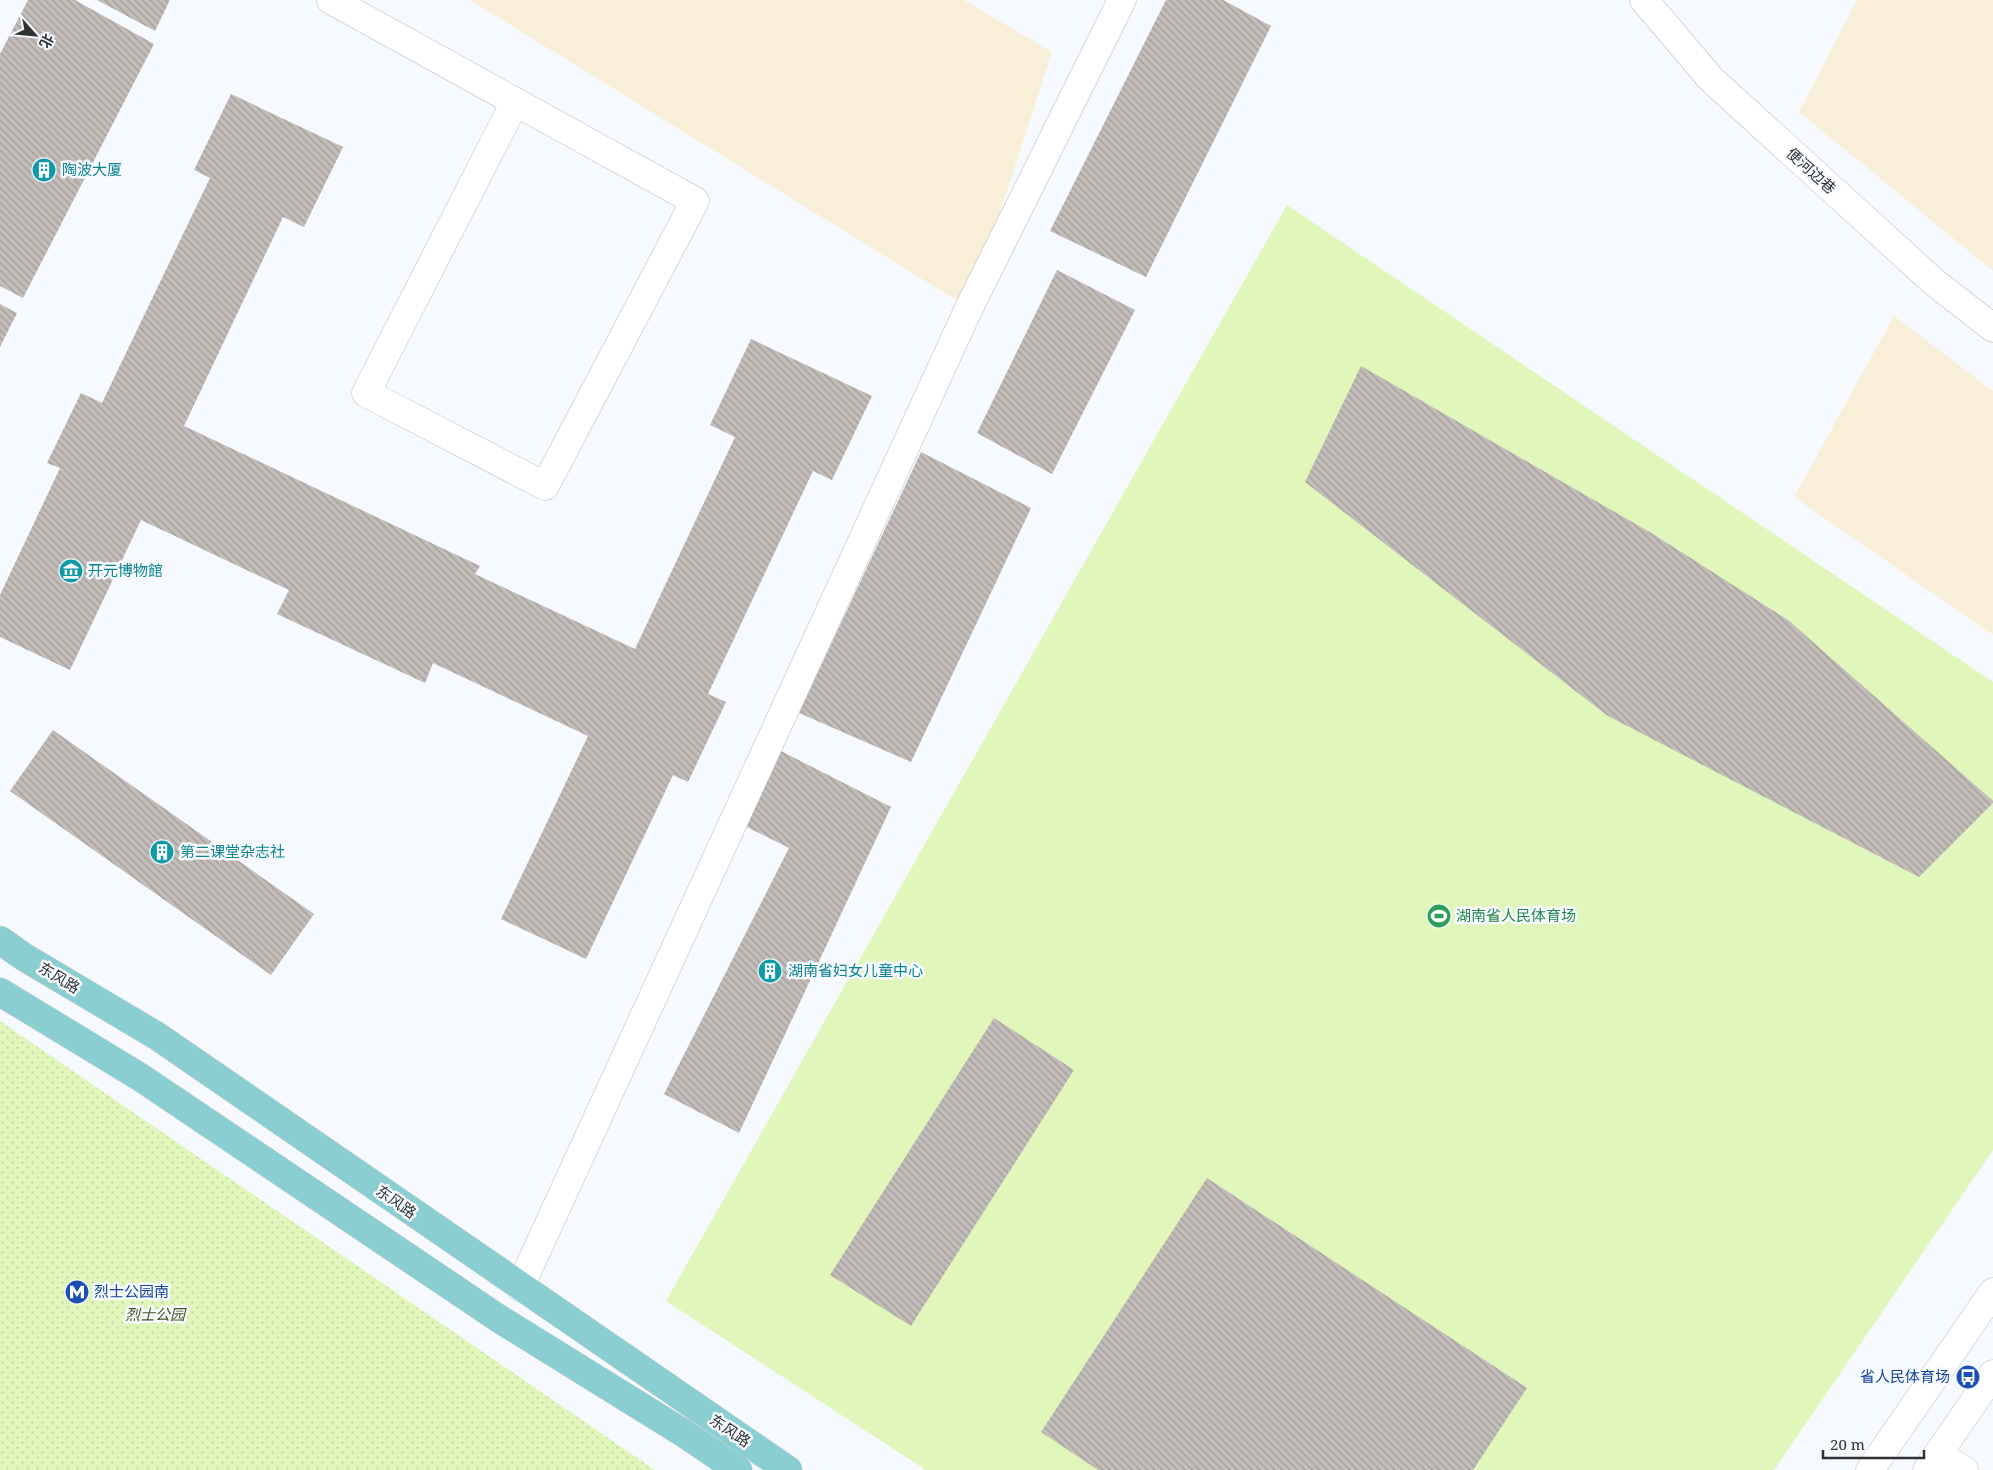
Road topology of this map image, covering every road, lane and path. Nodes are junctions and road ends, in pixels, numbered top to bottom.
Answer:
1 (331, 0) edge
2 (1122, 0) edge
3 (1644, 0) edge
4 (515, 102) junction
5 (1993, 328) edge
6 (0, 940) edge
7 (0, 992) edge
8 (520, 1287) junction
9 (1993, 1292) edge
10 (1993, 1374) edge
11 (1932, 1462) edge
12 (738, 1470) edge
13 (788, 1470) edge
14 (1870, 1470) edge
15 (1964, 1470) edge

1 - 4 street
2 - 8 street
3 - 5 street, 便河边巷
4 - 4 street
6 - 8 main road, 东风路
7 - 12 main road, 东风路
8 - 13 main road, 东风路
9 - 14 street
10 - 11 street
11 - 15 street

